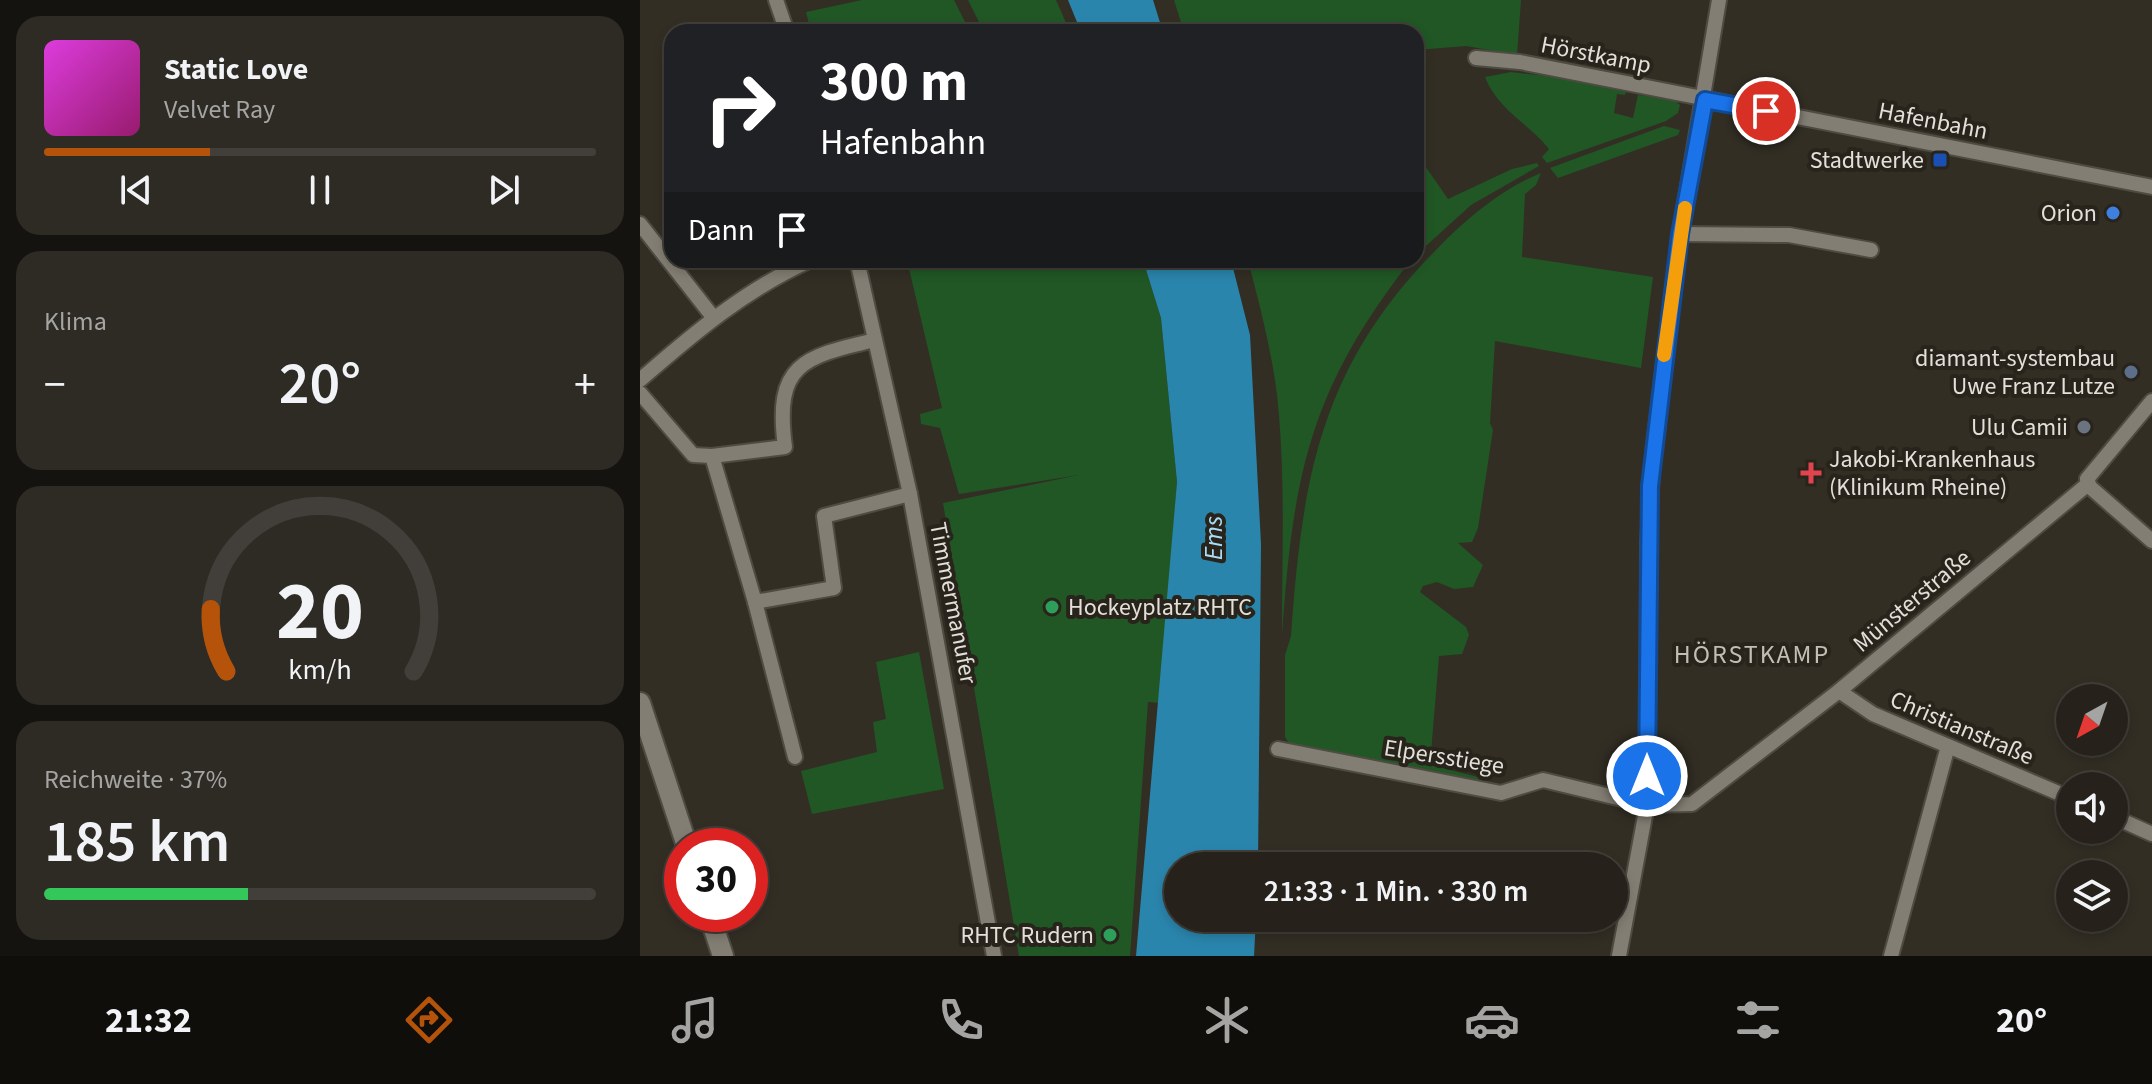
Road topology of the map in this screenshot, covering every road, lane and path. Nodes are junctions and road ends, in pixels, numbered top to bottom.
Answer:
1 (776, 0) edge
2 (1719, 0) edge
3 (784, 24) edge
4 (1476, 58) dead end
5 (1705, 100) junction
6 (2152, 187) edge
7 (640, 224) edge
8 (1680, 234) junction
9 (1871, 250) dead end
10 (664, 255) edge
11 (675, 268) edge
12 (793, 268) edge
13 (859, 268) edge
14 (713, 317) junction
15 (875, 340) junction
16 (640, 380) edge
17 (640, 393) edge
18 (2152, 401) edge
19 (712, 456) junction
20 (2087, 481) junction
21 (910, 494) junction
22 (2152, 541) edge
23 (755, 602) junction
24 (1839, 691) junction
25 (640, 703) edge
26 (1948, 746) junction
27 (1278, 749) dead end
28 (795, 757) dead end
29 (2056, 792) edge
30 (1647, 805) junction
31 (2128, 823) edge
32 (681, 828) edge
33 (2152, 834) edge
34 (715, 932) edge
35 (723, 956) edge
36 (994, 956) edge
37 (1619, 956) edge
38 (1891, 956) edge

1 - 3 street
2 - 5 street
4 - 5 street, Hörstkamp
5 - 6 street, Hafenbahn
5 - 8 street
7 - 10 street
8 - 9 street
8 - 30 street
11 - 14 street
12 - 14 street
13 - 15 street, Timmermanufer
14 - 16 street
15 - 19 street
15 - 21 street, Timmermanufer
17 - 19 street
18 - 20 street, Münsterstraße
19 - 23 street
20 - 22 street
20 - 24 street, Münsterstraße
21 - 23 street
21 - 36 street, Timmermanufer
23 - 28 street
24 - 26 street, Christianstraße
24 - 30 street, Münsterstraße
25 - 32 main road
26 - 29 street, Christianstraße
26 - 38 street
27 - 30 street, Elpersstiege
30 - 37 street
31 - 33 street
34 - 35 main road

